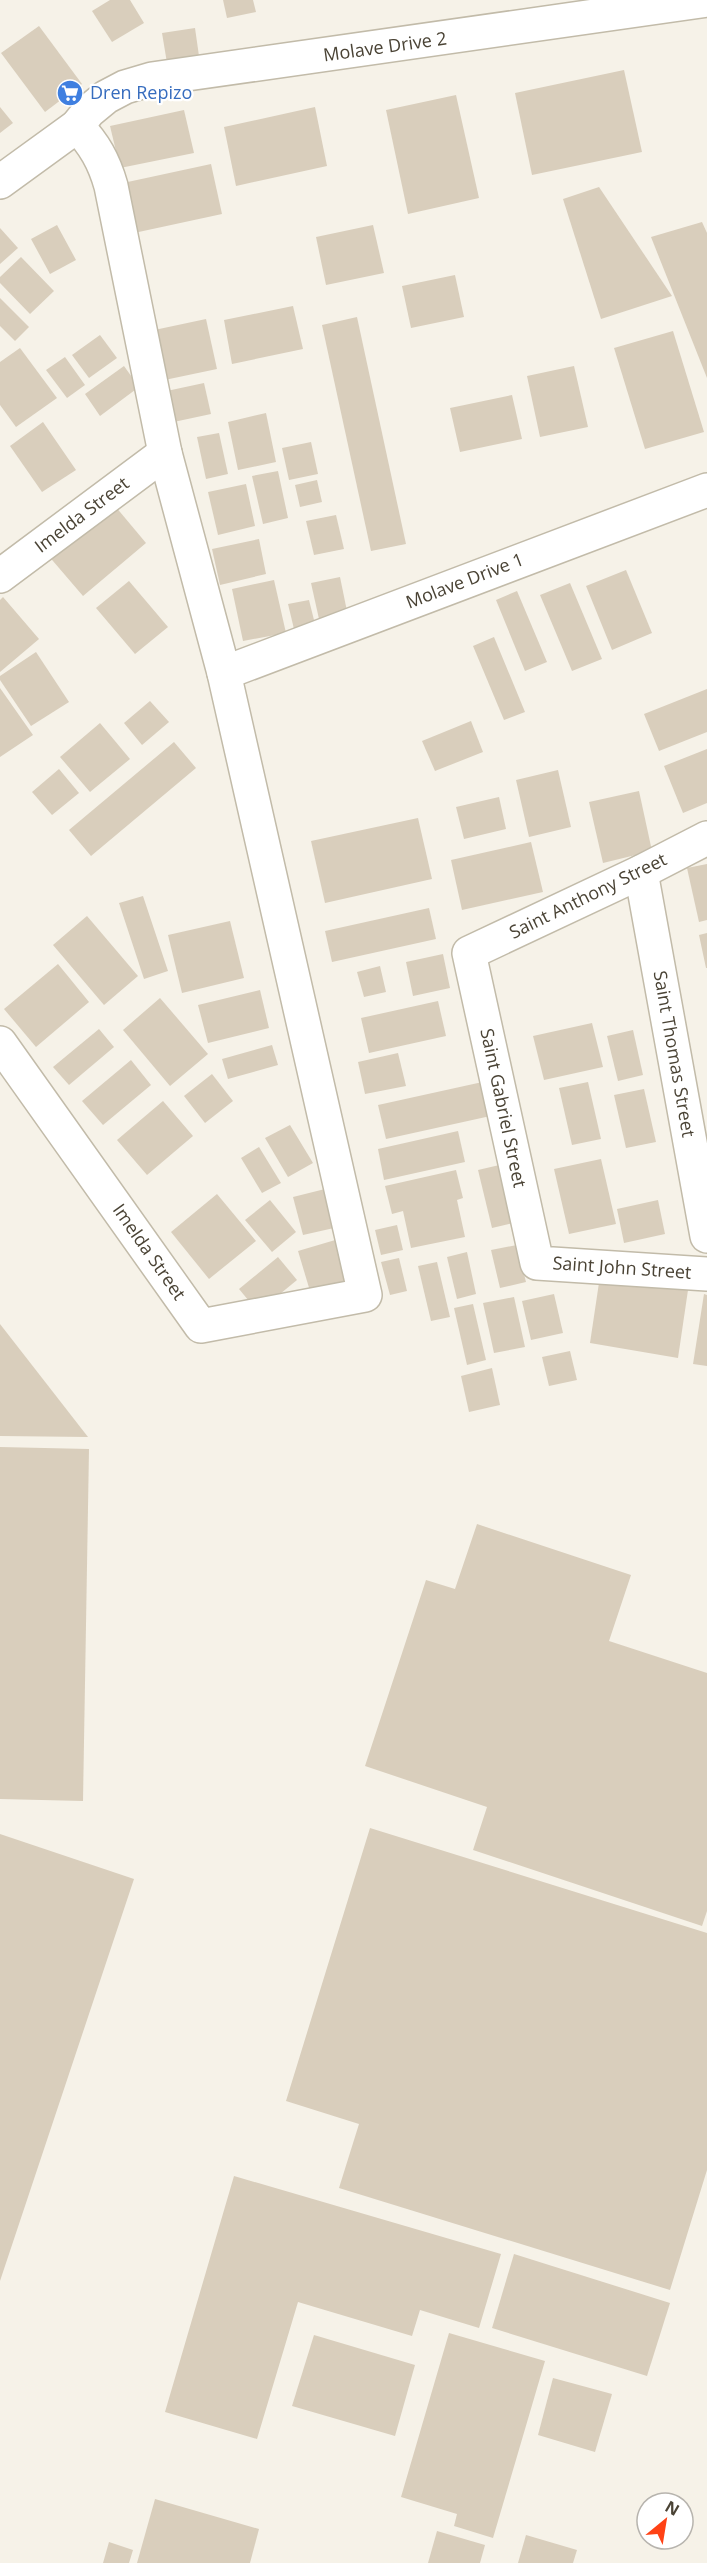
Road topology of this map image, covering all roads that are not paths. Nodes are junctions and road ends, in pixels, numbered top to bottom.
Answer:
1 (707, 0) edge
2 (77, 126) junction
3 (0, 182) edge
4 (165, 453) junction
5 (707, 490) edge
6 (0, 576) edge
7 (224, 672) junction
8 (707, 838) edge
9 (641, 872) junction
10 (469, 953) joint
11 (0, 1042) edge
12 (707, 1236) edge
13 (537, 1263) joint
14 (707, 1274) edge

1 - 2 street, Molave Drive 2
2 - 3 street, Molave Drive 2
2 - 4 street
4 - 6 street, Imelda Street
4 - 7 street
5 - 7 street, Molave Drive 1
7 - 11 street, Imelda Street
8 - 9 street, Saint Anthony Street
9 - 10 street, Saint Anthony Street
9 - 12 street, Saint Thomas Street
10 - 13 street, Saint Gabriel Street
13 - 14 street, Saint John Street

